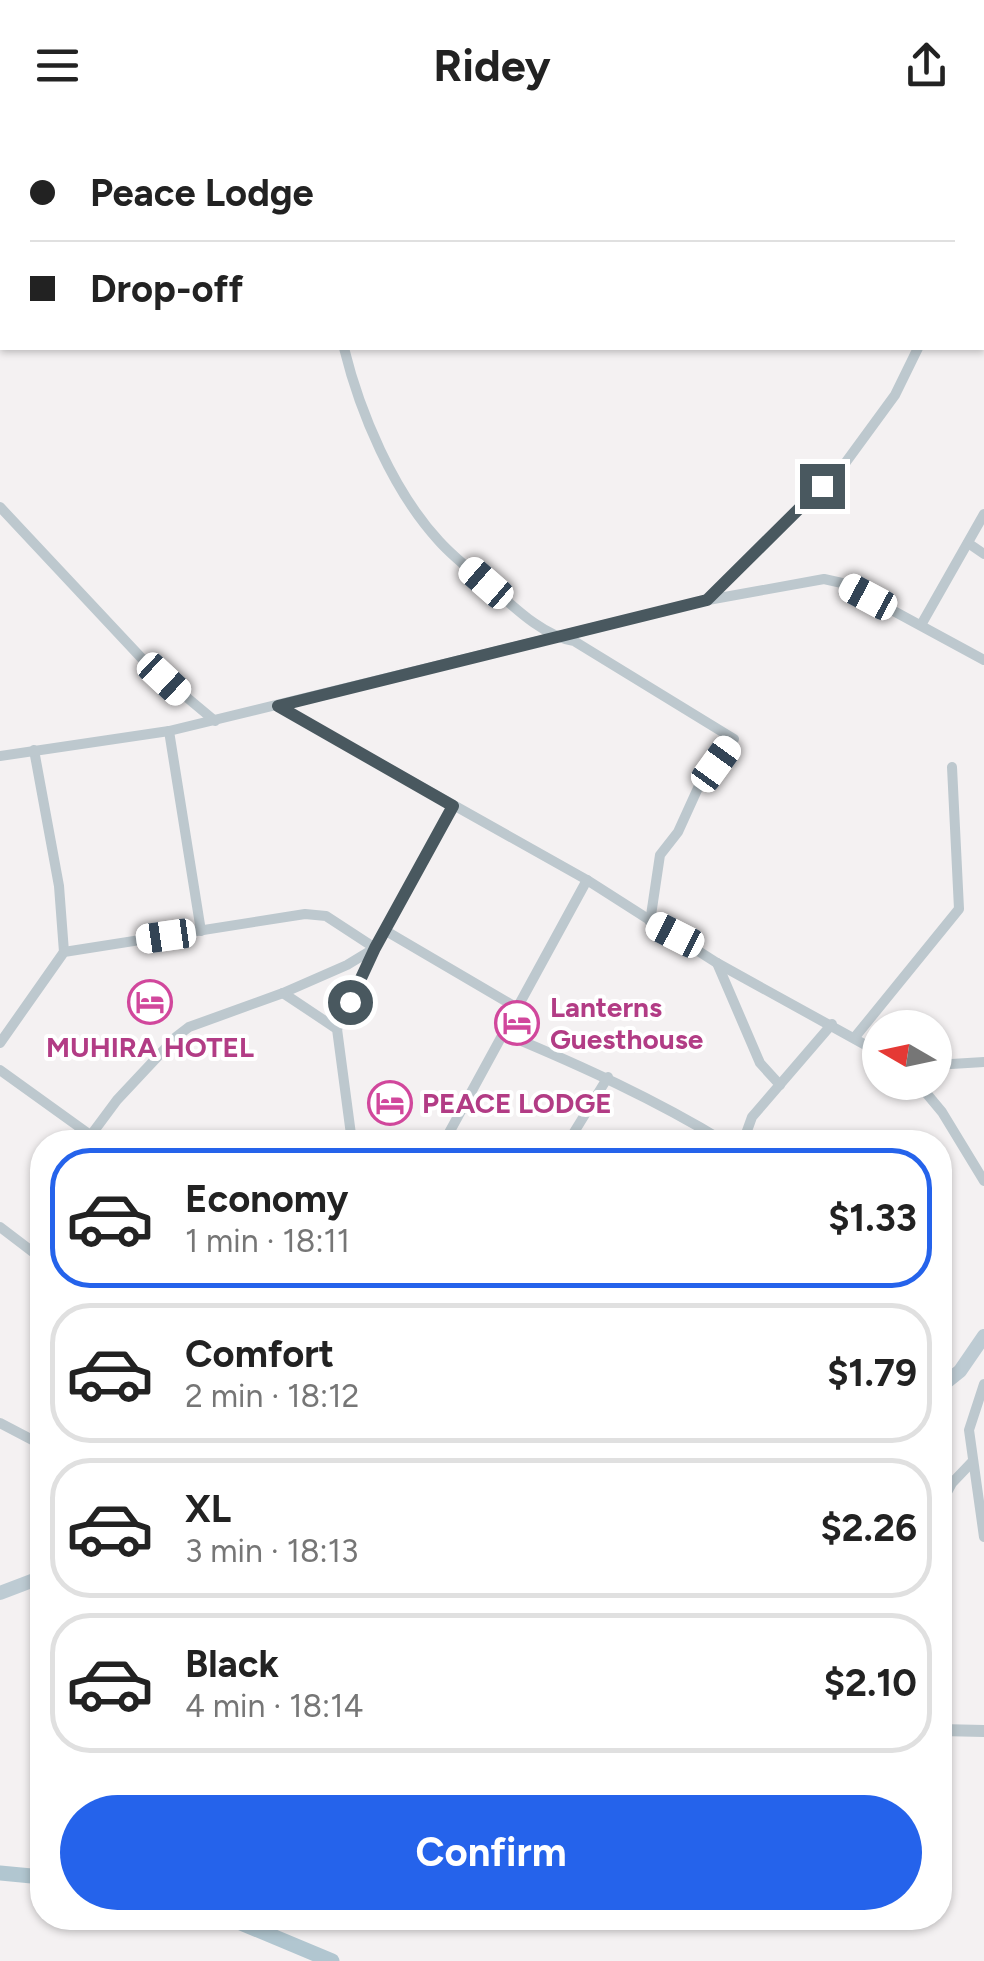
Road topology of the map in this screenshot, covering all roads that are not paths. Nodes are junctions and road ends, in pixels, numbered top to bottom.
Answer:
1 (345, 350) edge
2 (917, 350) edge
3 (0, 507) edge
4 (984, 514) edge
5 (968, 542) junction
6 (984, 554) edge
7 (707, 600) junction
8 (921, 625) junction
9 (558, 639) junction
10 (984, 660) edge
11 (278, 706) junction
12 (215, 721) junction
13 (169, 732) junction
14 (34, 750) junction
15 (0, 756) edge
16 (952, 767) dead end
17 (453, 806) junction
18 (586, 880) junction
19 (650, 922) junction
20 (386, 930) junction
21 (201, 931) junction
22 (375, 948) junction
23 (64, 952) junction
24 (717, 963) junction
25 (284, 993) junction
26 (518, 1009) junction
27 (832, 1024) junction
28 (337, 1028) junction
29 (505, 1034) junction
30 (855, 1037) junction
31 (862, 1041) edge
32 (0, 1042) edge
33 (984, 1062) edge
34 (952, 1064) edge
35 (5, 1074) edge
36 (608, 1077) junction
37 (780, 1085) junction
38 (0, 1088) edge
39 (932, 1100) edge
40 (83, 1130) edge
41 (101, 1130) edge
42 (350, 1130) edge
43 (451, 1130) edge
44 (575, 1130) edge
45 (705, 1130) edge
46 (747, 1130) edge
47 (984, 1182) edge
48 (0, 1227) edge
49 (30, 1251) edge
50 (983, 1342) edge
51 (952, 1378) edge
52 (984, 1384) edge
53 (0, 1422) edge
54 (30, 1438) edge
55 (974, 1461) junction
56 (952, 1483) edge
57 (984, 1537) edge
58 (30, 1582) edge
59 (0, 1592) edge
60 (952, 1730) edge
61 (984, 1730) edge
62 (0, 1874) edge
63 (30, 1876) edge
64 (258, 1930) edge
65 (332, 1961) edge

1 - 9 street
2 - 7 street
3 - 12 street
4 - 5 street
5 - 6 street
5 - 8 street
7 - 8 street
7 - 9 street
8 - 10 street
9 - 11 street
9 - 19 street
11 - 12 street
11 - 17 street
12 - 13 street
13 - 14 street
13 - 21 street
14 - 15 street
14 - 23 street
16 - 30 street
17 - 18 street
17 - 20 street
18 - 19 street
18 - 26 street
19 - 24 street
20 - 22 street
20 - 26 street
21 - 22 street
21 - 23 street
22 - 25 street
22 - 28 street
23 - 32 street
24 - 27 street
24 - 37 street
25 - 28 street
25 - 41 street
26 - 29 street
27 - 30 street
27 - 37 street
28 - 42 street
29 - 36 street
29 - 43 street
30 - 31 street
33 - 34 street
35 - 38 street
35 - 40 street
36 - 44 street
36 - 45 street
37 - 46 street
39 - 47 street
48 - 49 street
50 - 51 main road
52 - 55 street
53 - 54 street
55 - 56 street
55 - 57 street
58 - 59 main road
60 - 61 street
62 - 63 main road
64 - 65 main road

